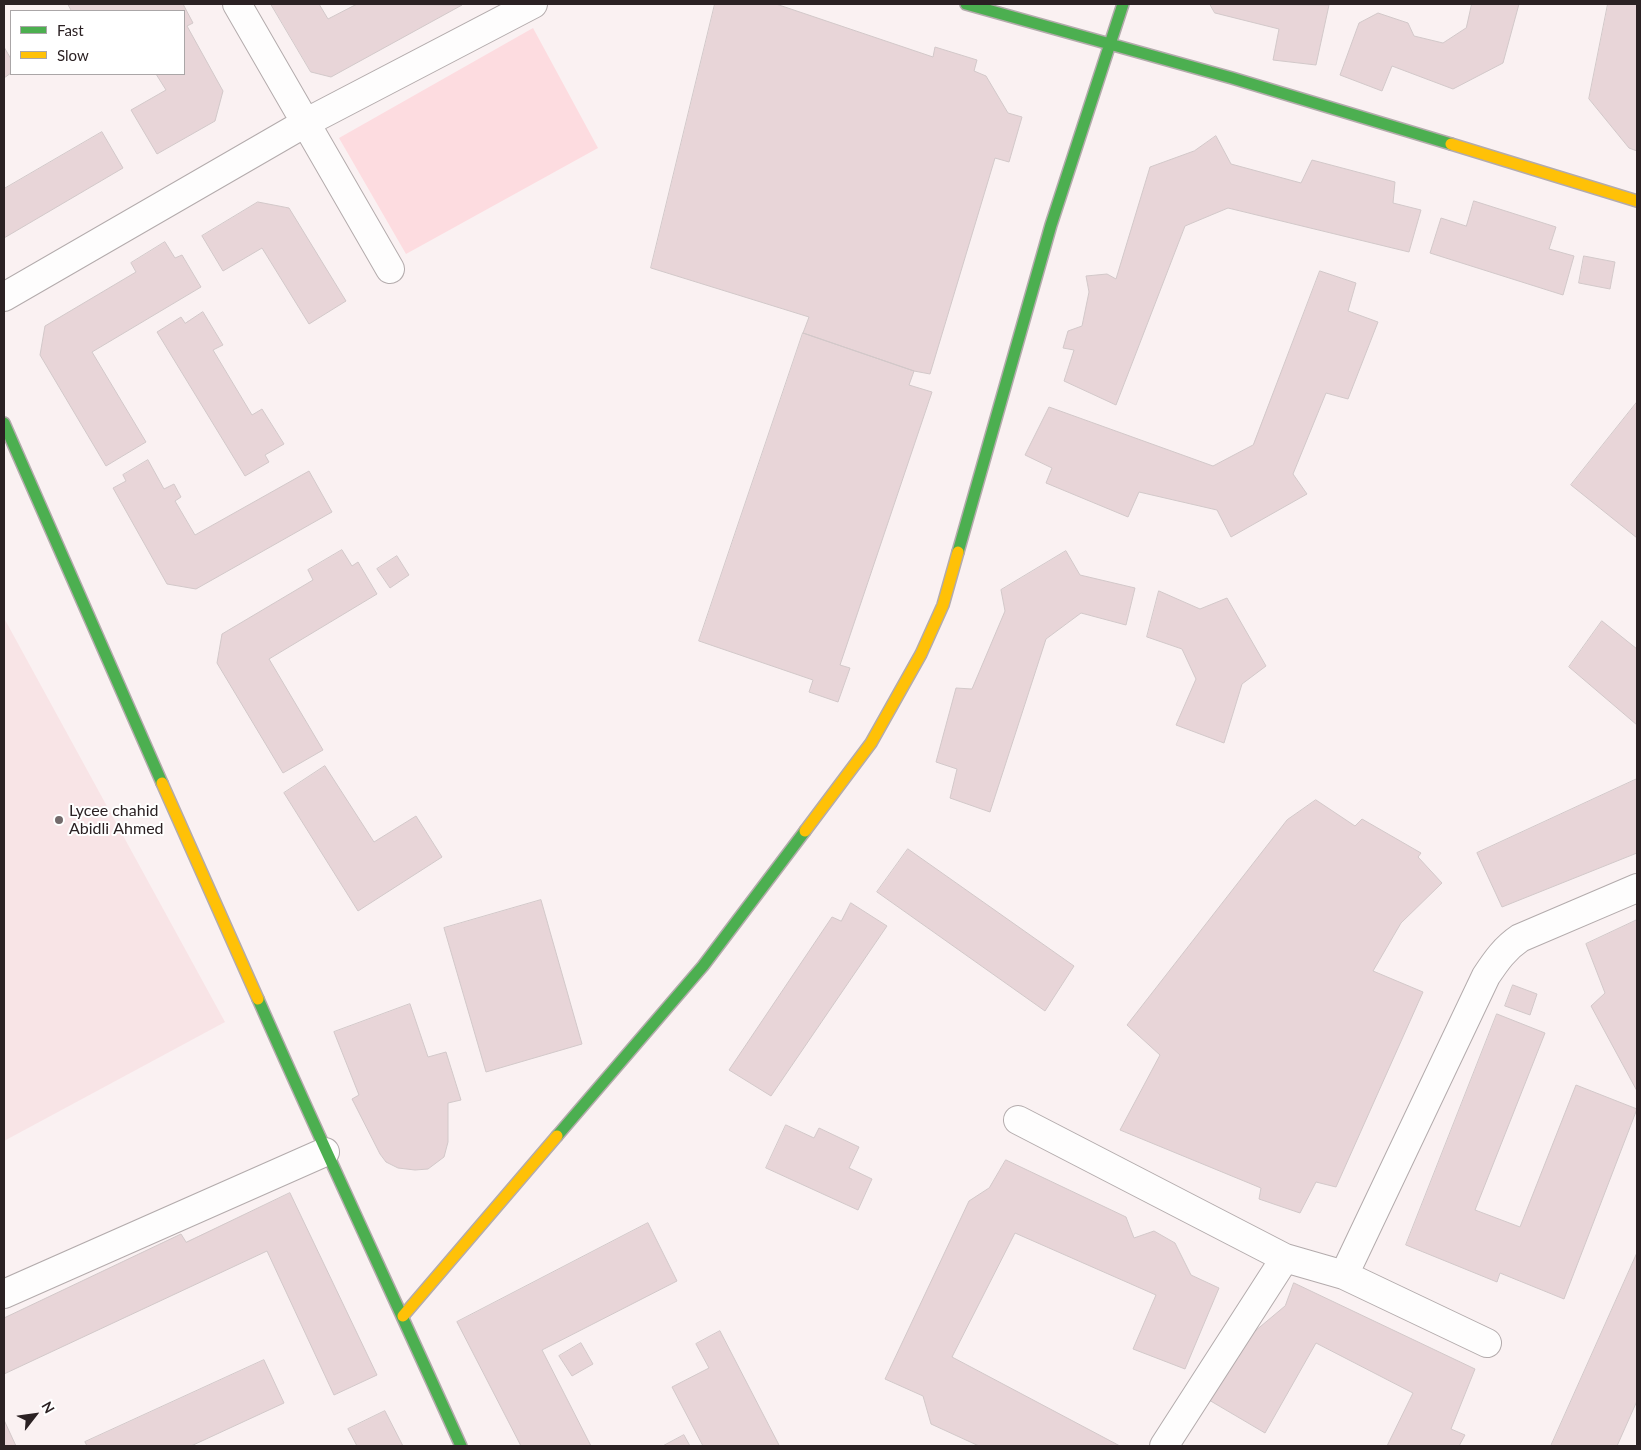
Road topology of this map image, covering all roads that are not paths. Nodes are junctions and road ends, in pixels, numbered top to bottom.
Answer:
1 (237, 4) edge
2 (533, 4) edge
3 (966, 4) edge
4 (1123, 4) edge
5 (1112, 44) junction
6 (307, 122) junction
7 (1637, 201) edge
8 (390, 269) dead end
9 (4, 297) edge
10 (4, 423) edge
11 (1637, 888) edge
12 (1018, 1120) dead end
13 (325, 1152) junction
14 (1285, 1258) junction
15 (1344, 1274) junction
16 (4, 1294) edge
17 (403, 1316) junction
18 (1487, 1343) dead end
19 (461, 1446) edge
20 (1164, 1446) edge

1 - 6 street
2 - 6 street
3 - 5 street
4 - 5 street
5 - 7 street
5 - 17 street
6 - 8 street
6 - 9 street
10 - 13 street
11 - 15 street
12 - 14 street
13 - 16 street
13 - 17 street
14 - 15 street
14 - 20 street
15 - 18 street
17 - 19 street

